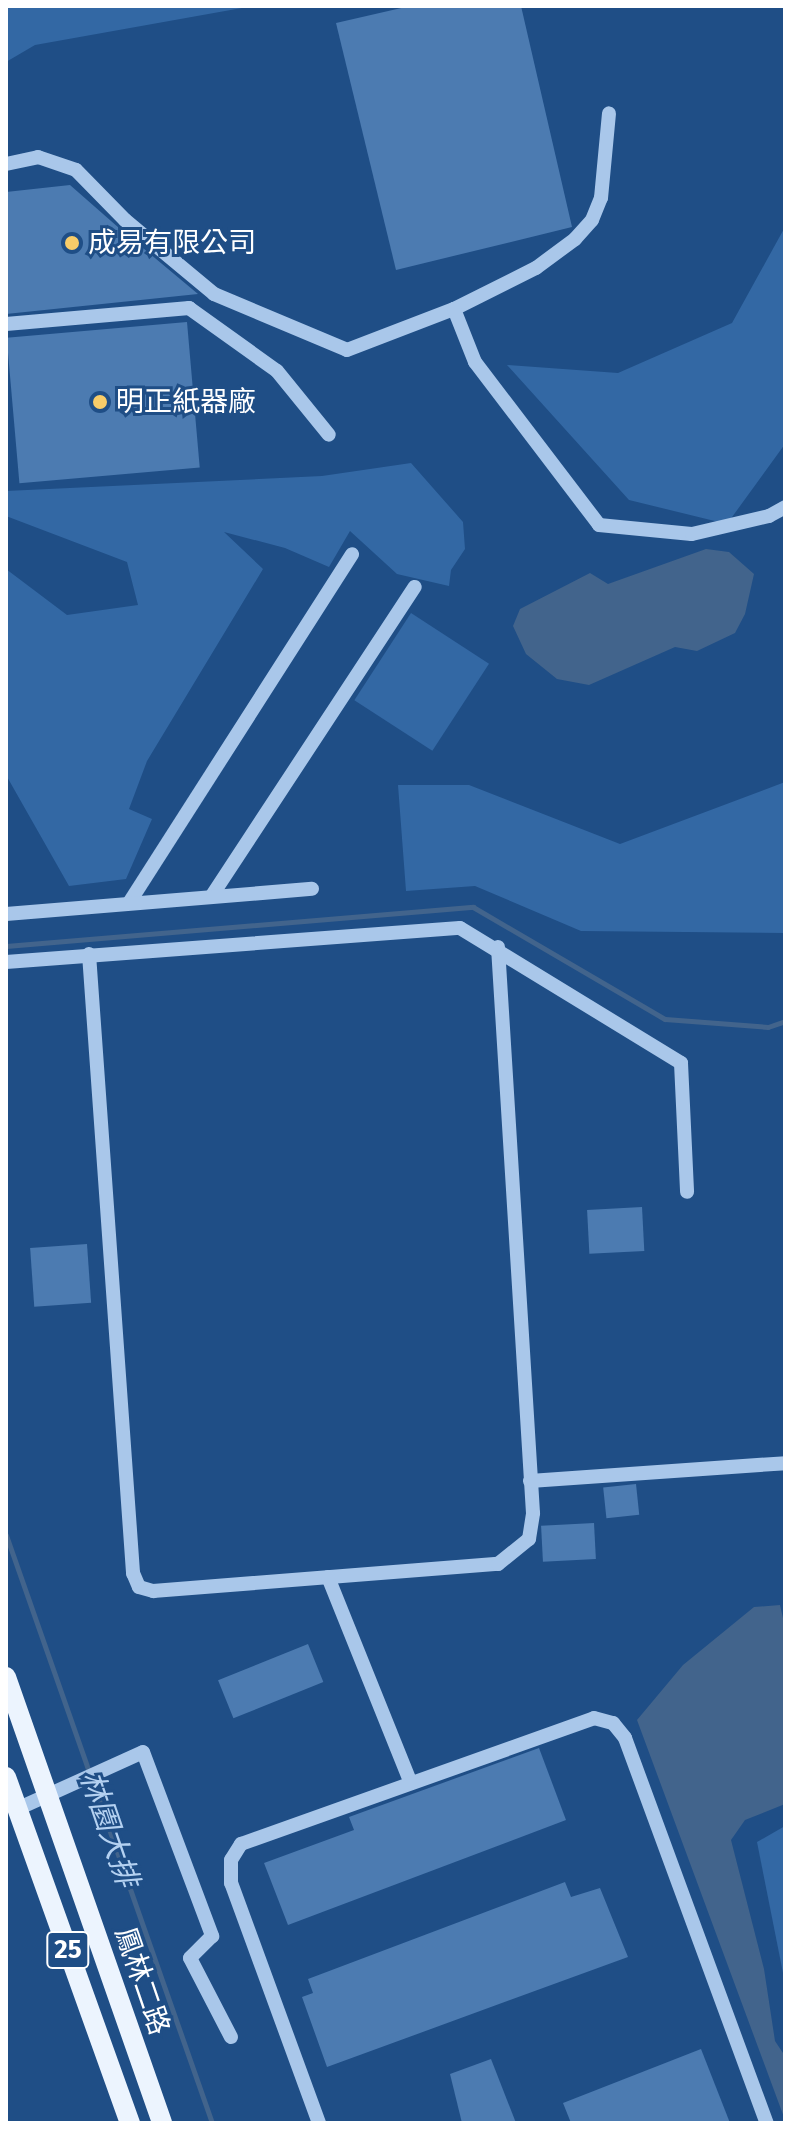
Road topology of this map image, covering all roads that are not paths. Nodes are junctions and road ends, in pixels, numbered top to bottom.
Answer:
1 (609, 113) dead end
2 (6, 164) edge
3 (454, 309) junction
4 (6, 324) edge
5 (329, 435) dead end
6 (785, 507) edge
7 (352, 554) dead end
8 (415, 587) dead end
9 (312, 889) dead end
10 (211, 897) junction
11 (129, 903) junction
12 (6, 914) edge
13 (498, 947) junction
14 (89, 954) junction
15 (6, 962) edge
16 (687, 1192) dead end
17 (785, 1463) edge
18 (530, 1481) junction
19 (328, 1577) junction
20 (6, 1677) edge
21 (6, 1777) edge
22 (411, 1783) junction
23 (47, 1794) junction
24 (17, 1809) junction
25 (231, 2037) dead end
26 (130, 2123) edge
27 (162, 2123) edge
28 (319, 2123) edge
29 (767, 2123) edge

1 - 3 lane
2 - 3 lane
3 - 6 lane
4 - 5 lane
7 - 11 lane
8 - 10 lane
9 - 10 lane
10 - 11 lane
11 - 12 lane
13 - 14 lane
13 - 16 lane
13 - 18 lane
14 - 15 lane
14 - 19 lane
17 - 18 lane
18 - 19 lane
19 - 22 lane
20 - 23 main road, 鳳林二路 / 25
21 - 24 main road, 鳳林二路 / 25
22 - 28 lane
22 - 29 lane
23 - 24 lane
23 - 25 lane
23 - 27 main road, 鳳林二路 / 25
24 - 26 main road, 鳳林二路 / 25

